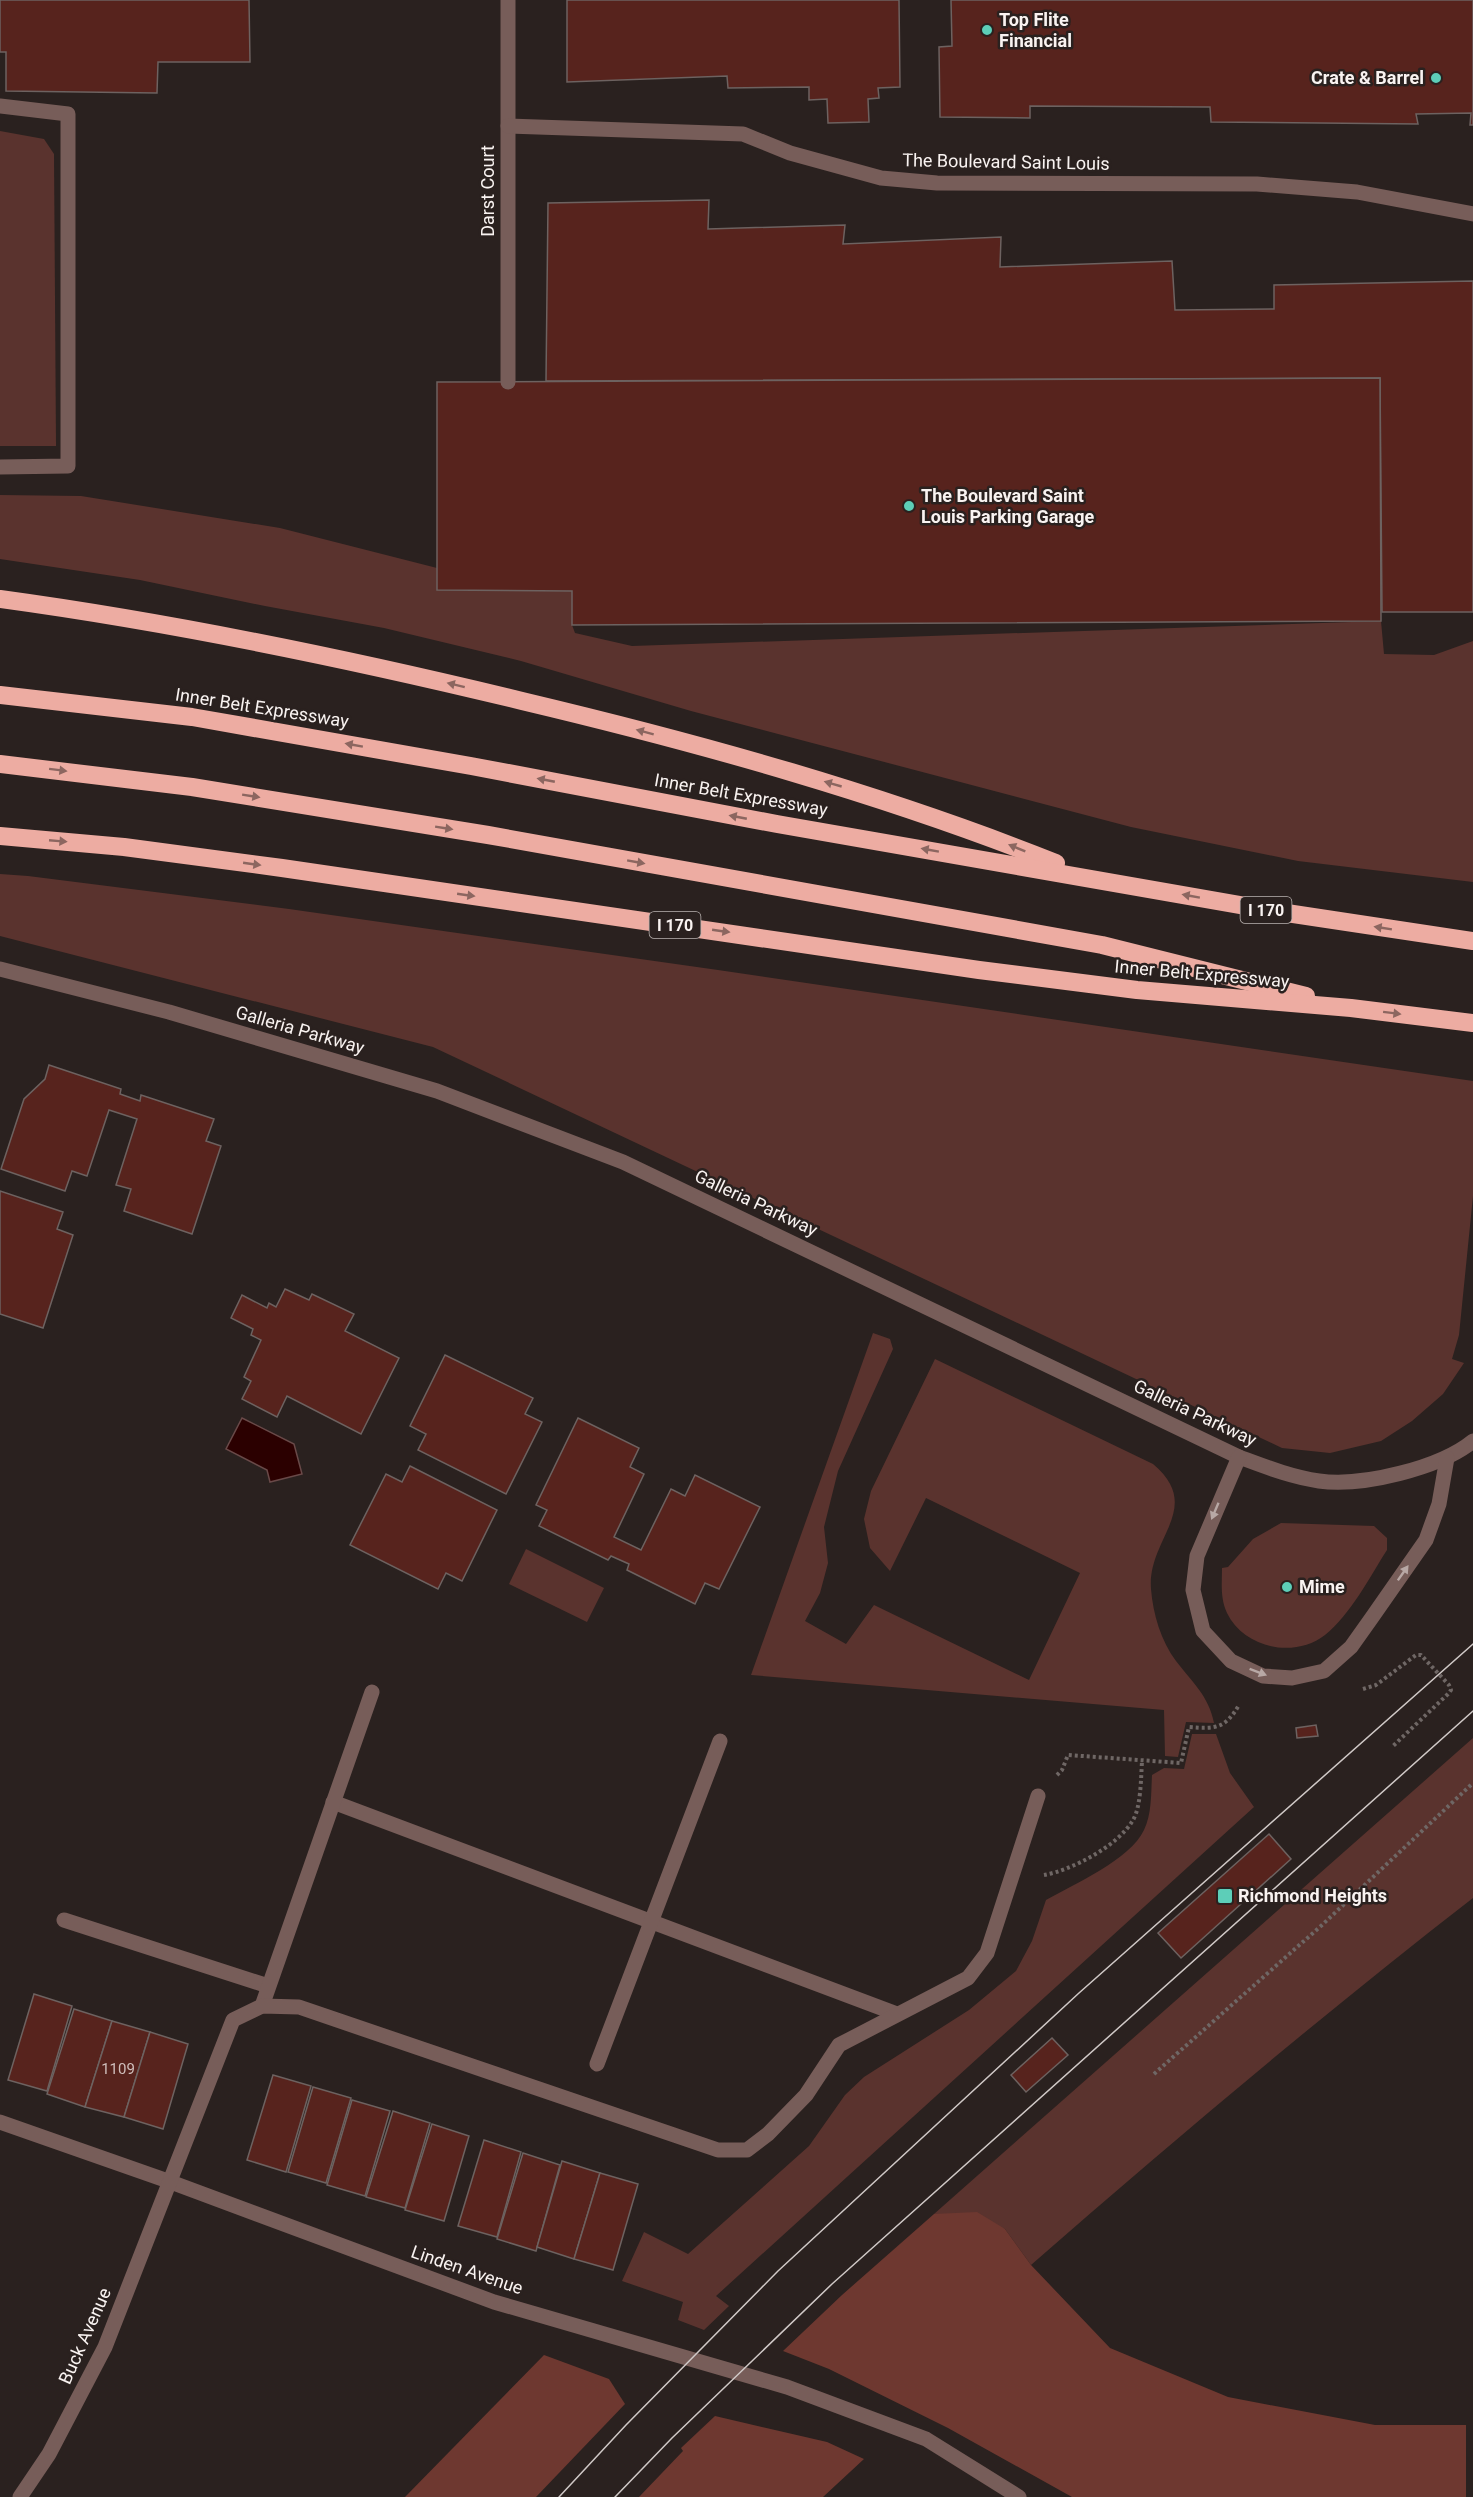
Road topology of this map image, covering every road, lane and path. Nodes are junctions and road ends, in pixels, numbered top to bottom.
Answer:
1 (507, 0) edge
2 (0, 106) edge
3 (508, 126) junction
4 (1473, 214) edge
5 (508, 382) dead end
6 (0, 467) edge
7 (0, 599) edge
8 (0, 695) edge
9 (0, 764) edge
10 (0, 836) edge
11 (1091, 877) junction
12 (1473, 941) edge
13 (0, 969) edge
14 (1351, 1008) junction
15 (1473, 1023) edge
16 (1473, 1441) edge
17 (1239, 1458) junction
18 (1447, 1458) junction
19 (1363, 1689) dead end
20 (372, 1692) dead end
21 (1239, 1705) dead end
22 (720, 1741) dead end
23 (1392, 1747) dead end
24 (1083, 1757) dead end
25 (1142, 1761) junction
26 (1473, 1784) edge
27 (1038, 1796) dead end
28 (333, 1802) junction
29 (1015, 1867) junction
30 (64, 1920) dead end
31 (651, 1922) junction
32 (268, 1986) junction
33 (262, 2006) junction
34 (897, 2014) junction
35 (597, 2064) dead end
36 (1154, 2074) dead end
37 (0, 2122) edge
38 (168, 2181) junction
39 (20, 2497) edge
40 (1019, 2497) edge

1 - 3 street, Darst Court
2 - 6 street
3 - 4 street, The Boulevard Saint Louis
3 - 5 street, Darst Court
11 -> 7 highway
11 -> 8 highway, Inner Belt Expressway / I 170
9 -> 14 highway
10 -> 14 highway, Inner Belt Expressway / I 170
12 -> 11 highway, Inner Belt Expressway / I 170
13 - 17 street, Galleria Parkway
14 -> 15 highway, Inner Belt Expressway / I 170
16 - 18 street, Galleria Parkway
17 - 18 street, Galleria Parkway
17 -> 18 street
19 - 23 path
20 - 28 street
21 - 25 path
22 - 31 street
24 - 25 path
25 - 29 path
26 - 36 path
27 - 29 street
28 - 31 street
28 - 32 street
29 - 34 street
30 - 32 street
31 - 34 street
31 - 35 street
32 - 33 street
33 - 34 street
33 - 38 street, Buck Avenue
37 - 38 street, Linden Avenue
38 - 39 street, Buck Avenue
38 - 40 street, Linden Avenue

